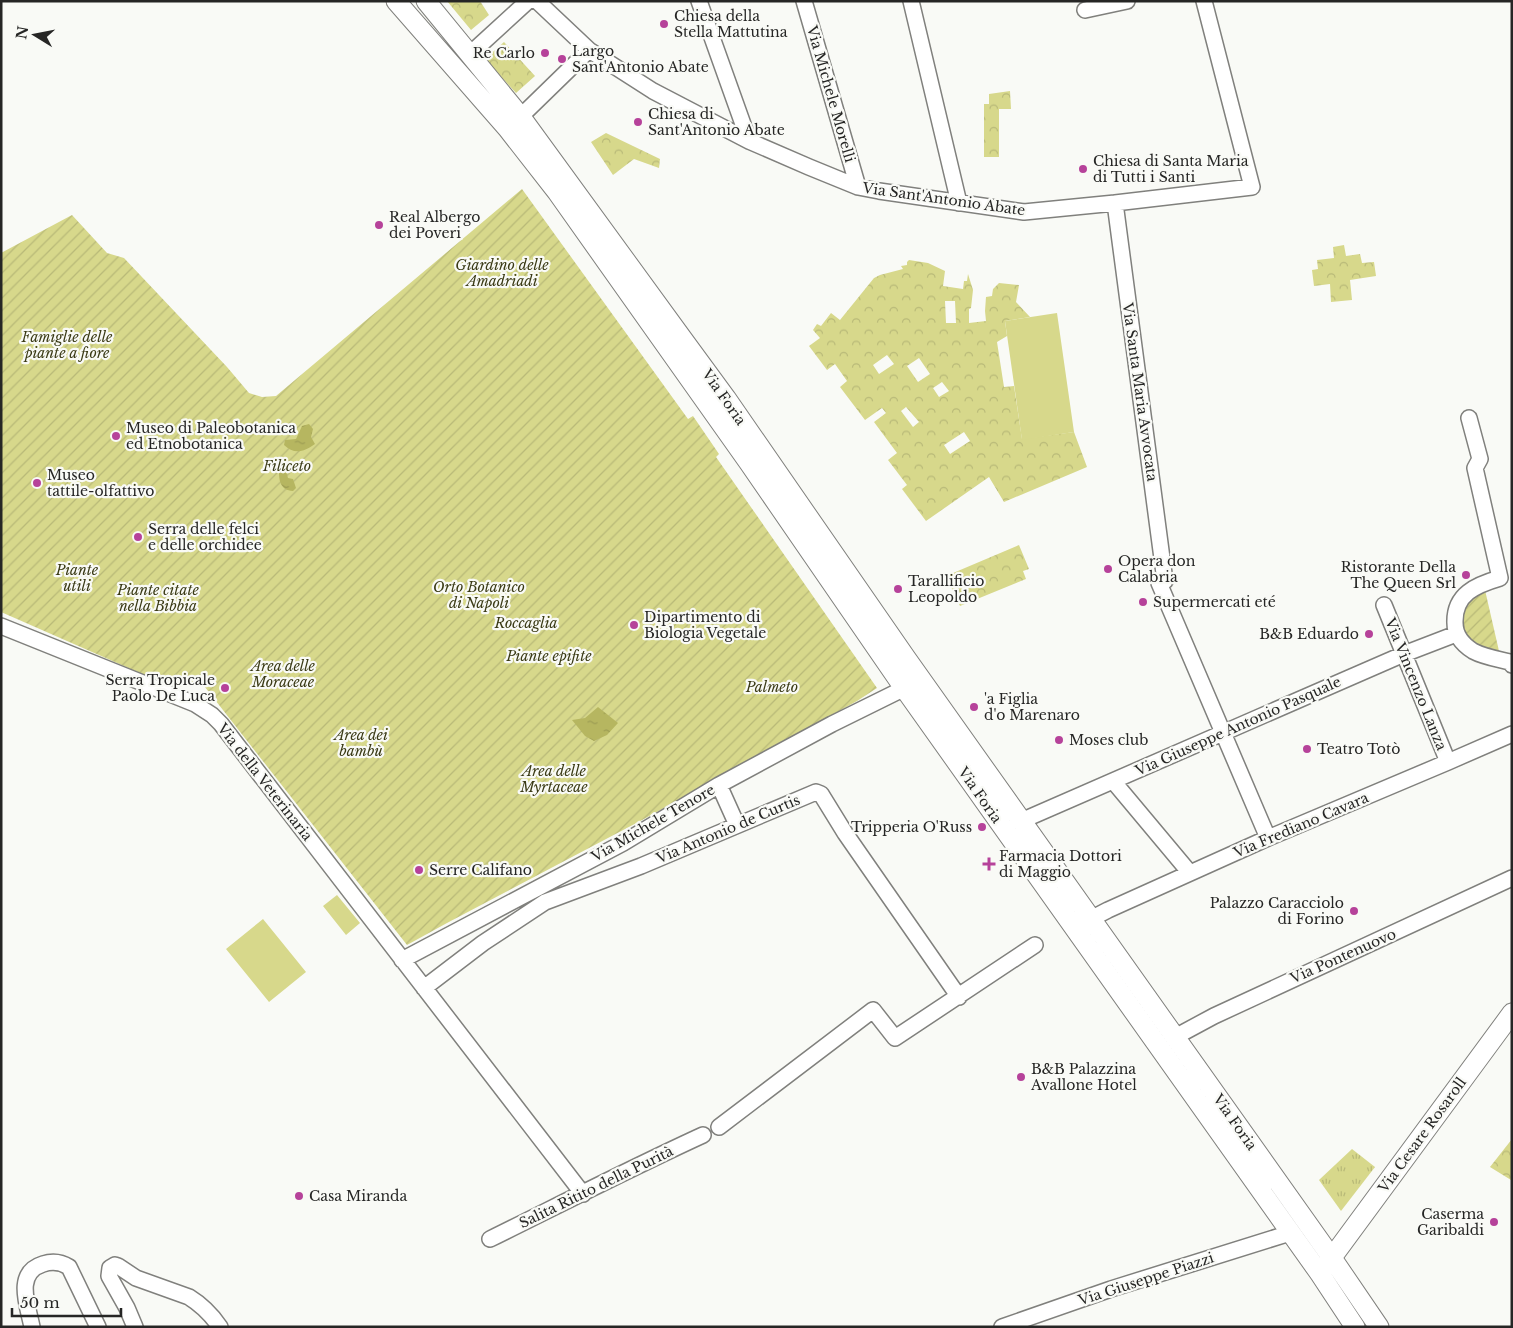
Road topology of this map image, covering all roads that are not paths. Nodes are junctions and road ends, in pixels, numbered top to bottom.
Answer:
1 (396, 1) edge
2 (426, 1) edge
3 (528, 1) edge
4 (536, 1) edge
5 (699, 1) edge
6 (804, 1) edge
7 (910, 1) edge
8 (1127, 1) edge
9 (1204, 1) edge
10 (1085, 10) dead end
11 (589, 50) junction
12 (469, 54) junction
13 (514, 123) junction
14 (749, 141) junction
15 (858, 187) junction
16 (959, 203) junction
17 (1115, 203) junction
18 (1469, 418) dead end
19 (1384, 605) dead end
20 (5, 628) edge
21 (1456, 634) junction
22 (1404, 654) junction
23 (1511, 663) edge
24 (922, 681) junction
25 (904, 688) junction
26 (1223, 732) junction
27 (1512, 734) edge
28 (1448, 762) junction
29 (1113, 781) junction
30 (719, 785) junction
31 (1021, 821) junction
32 (737, 825) junction
33 (1268, 838) junction
34 (1190, 873) junction
35 (1512, 878) edge
36 (537, 888) junction
37 (545, 902) junction
38 (1091, 918) junction
39 (1074, 928) junction
40 (1035, 944) dead end
41 (402, 960) junction
42 (424, 988) junction
43 (959, 997) junction
44 (1512, 1013) edge
45 (1175, 1037) junction
46 (720, 1127) dead end
47 (703, 1135) dead end
48 (582, 1194) junction
49 (1290, 1233) junction
50 (490, 1239) dead end
51 (1332, 1258) junction
52 (1320, 1274) junction
53 (32, 1327) edge
54 (98, 1327) edge
55 (135, 1327) edge
56 (220, 1327) edge
57 (1002, 1327) edge
58 (1356, 1327) edge
59 (1378, 1327) edge

1 - 13 main road, Via Foria
2 - 12 main road, Via Foria
3 - 12 street
4 - 11 street, Via Sant'Antonio Abate
5 - 14 street
6 - 15 street, Via Michele Morelli
7 - 16 street
8 - 10 street
9 - 17 street, Via Sant'Antonio Abate
11 - 13 street
11 - 14 street, Via Sant'Antonio Abate
12 - 13 main road, Via Foria
13 - 24 main road, Via Foria
13 - 25 main road, Via Foria
14 - 15 street, Via Sant'Antonio Abate
15 - 16 street, Via Sant'Antonio Abate
16 - 17 street, Via Sant'Antonio Abate
17 - 26 street, Via Santa Maria Avvocata
18 - 21 street
19 - 22 street, Via Vincenzo Lanza
20 - 41 street, Via della Veterinaria
21 - 22 street, Via Giuseppe Antonio Pasquale
21 - 23 street
22 - 26 street, Via Giuseppe Antonio Pasquale
22 - 28 street, Via Vincenzo Lanza
24 - 25 street
24 - 31 main road, Via Foria
25 - 30 street, Via Michele Tenore
25 - 39 main road, Via Foria
26 - 29 street, Via Giuseppe Antonio Pasquale
26 - 33 street, Via Santa Maria Avvocata
27 - 28 street, Via Frediano Cavara
28 - 33 street, Via Frediano Cavara
29 - 31 street, Via Giuseppe Antonio Pasquale
29 - 34 street
30 - 32 street
30 - 36 street, Via Michele Tenore
31 - 38 main road, Via Foria
32 - 37 street, Via Antonio de Curtis
32 - 43 street, Via Antonio de Curtis
33 - 34 street, Via Frediano Cavara
34 - 38 street, Via Frediano Cavara
35 - 45 street, Via Pontenuovo
36 - 37 street
36 - 41 street, Via Michele Tenore
37 - 42 street, Via Antonio de Curtis
38 - 39 street
38 - 45 main road, Via Foria
39 - 49 main road, Via Foria
40 - 43 street
41 - 42 street, Via della Veterinaria
42 - 48 street, Via della Veterinaria
43 - 46 street
44 - 51 main road, Via Cesare Rosaroll
45 - 51 main road, Via Foria
47 - 48 street, Salita Ritito della Purità
48 - 50 street, Salita Ritito della Purità
49 - 52 main road, Via Foria
49 - 57 street, Via Giuseppe Piazzi
51 - 52 main road, Via Cesare Rosaroll
51 - 59 main road, Via Foria
52 - 58 main road, Via Foria
53 - 54 street
55 - 56 street

